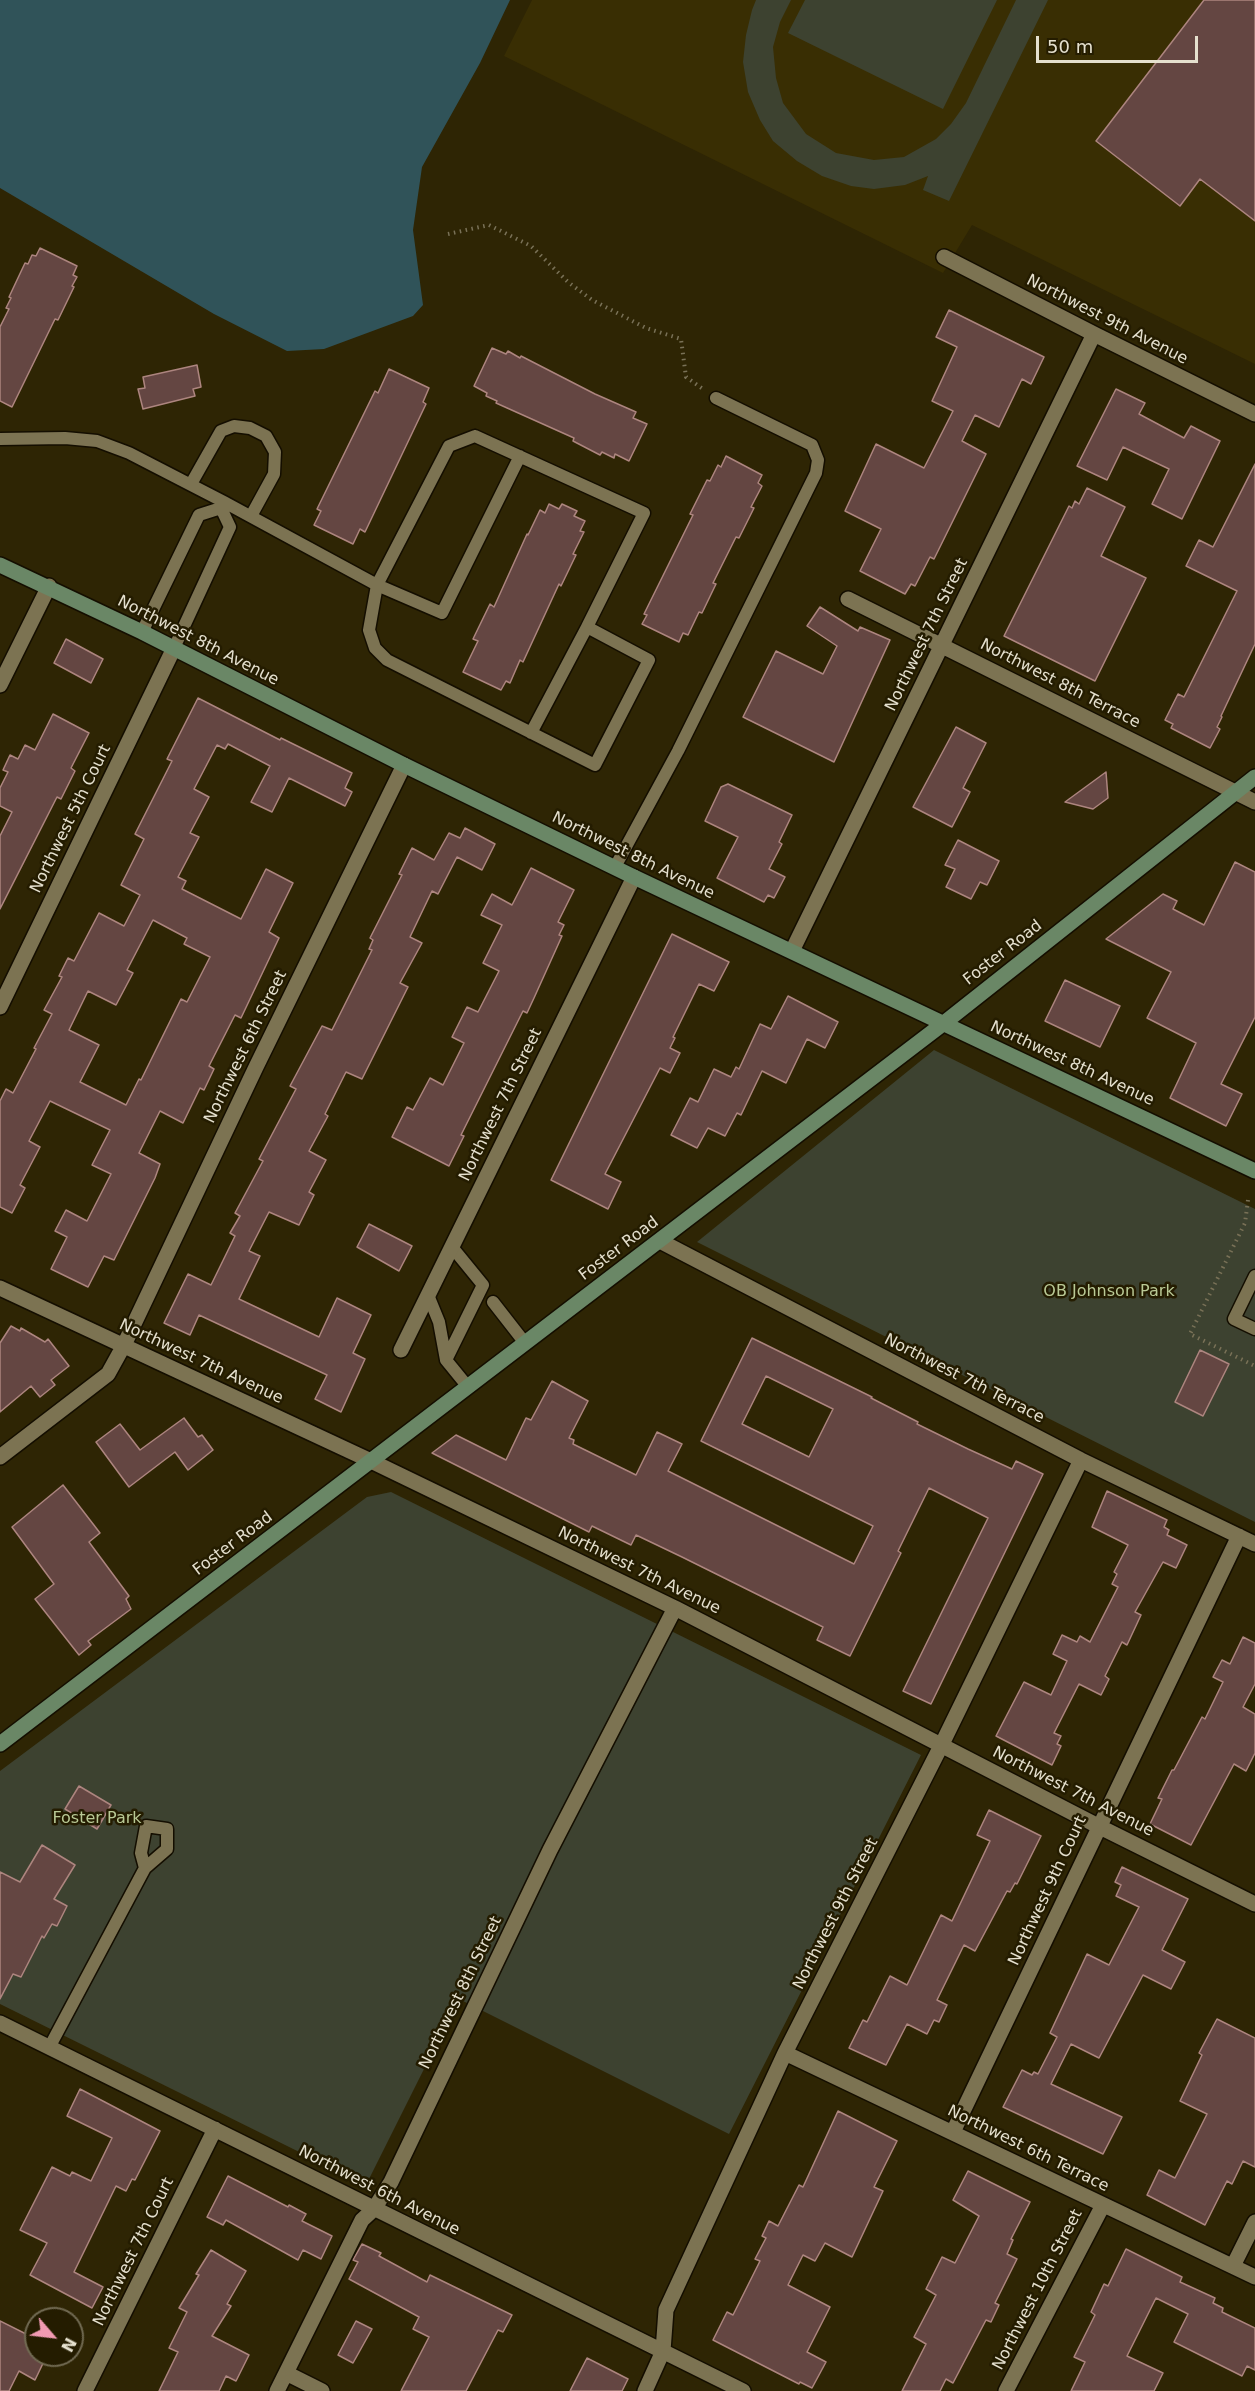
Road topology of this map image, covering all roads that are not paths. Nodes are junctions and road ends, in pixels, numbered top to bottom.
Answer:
1 (944, 257) dead end
2 (1094, 334) junction
3 (716, 398) road end
4 (1255, 414) edge
5 (0, 439) edge
6 (520, 456) junction
7 (191, 484) junction
8 (223, 505) junction
9 (251, 516) junction
10 (0, 565) edge
11 (377, 585) junction
12 (49, 586) junction
13 (848, 599) dead end
14 (587, 627) junction
15 (142, 632) junction
16 (942, 645) junction
17 (174, 648) junction
18 (0, 685) edge
19 (531, 733) junction
20 (404, 765) junction
21 (1255, 777) edge
22 (1235, 792) junction
23 (1255, 802) edge
24 (615, 867) junction
25 (634, 877) junction
26 (792, 951) junction
27 (0, 1007) edge
28 (944, 1023) junction
29 (1254, 1169) edge
30 (660, 1241) junction
31 (452, 1247) junction
32 (1255, 1276) edge
33 (0, 1288) edge
34 (428, 1295) junction
35 (493, 1302) dead end
36 (1255, 1329) edge
37 (525, 1343) junction
38 (124, 1346) junction
39 (401, 1350) dead end
40 (446, 1360) junction
41 (468, 1387) junction
42 (0, 1456) edge
43 (1081, 1460) junction
44 (371, 1461) junction
45 (1239, 1536) junction
46 (1255, 1544) edge
47 (675, 1608) junction
48 (0, 1744) edge
49 (942, 1744) junction
50 (1098, 1826) junction
51 (144, 1868) dead end
52 (1255, 1904) edge
53 (0, 2023) edge
54 (50, 2046) junction
55 (785, 2053) junction
56 (215, 2129) junction
57 (953, 2132) junction
58 (1102, 2205) junction
59 (374, 2209) junction
60 (1255, 2223) edge
61 (1233, 2266) junction
62 (1255, 2277) edge
63 (663, 2352) junction
64 (286, 2373) junction
65 (85, 2391) edge
66 (277, 2391) edge
67 (322, 2391) edge
68 (645, 2391) edge
69 (743, 2391) edge
70 (1006, 2391) edge

1 - 2 street, Northwest 9th Avenue
2 - 4 street, Northwest 9th Avenue
2 - 16 street, Northwest 7th Street
3 - 24 lane
5 - 7 lane
6 - 11 lane
6 - 11 lane
6 - 14 lane
7 - 8 lane
7 - 9 lane
8 - 9 lane
8 - 15 lane
8 - 17 lane
9 - 11 lane
10 - 12 street, Northwest 8th Avenue
11 - 19 lane
12 - 15 street, Northwest 8th Avenue
12 - 18 street
13 - 16 street, Northwest 8th Terrace
14 - 19 lane
14 - 19 lane
15 - 17 street, Northwest 8th Avenue
16 - 22 street, Northwest 8th Terrace
16 - 26 street, Northwest 7th Street
17 - 20 street, Northwest 8th Avenue
17 - 27 street, Northwest 5th Court
20 - 24 street, Northwest 8th Avenue
20 - 38 street, Northwest 6th Street
21 - 22 street, Foster Road
22 - 23 street, Northwest 8th Terrace
22 - 28 street, Foster Road
24 - 25 street, Northwest 8th Avenue
25 - 26 street, Northwest 8th Avenue
25 - 31 street, Northwest 7th Street
26 - 28 street, Northwest 8th Avenue
28 - 29 street, Northwest 8th Avenue
28 - 30 street, Foster Road
30 - 37 street, Foster Road
30 - 43 street, Northwest 7th Terrace
31 - 34 street, Northwest 7th Street
31 - 40 lane
32 - 36 lane
33 - 38 street, Northwest 7th Avenue
34 - 39 street, Northwest 7th Street
34 - 40 lane
35 - 37 lane
37 - 41 street, Foster Road
38 - 42 street, Northwest 6th Street
38 - 44 street, Northwest 7th Avenue
40 - 41 lane
41 - 44 street, Foster Road
43 - 45 street, Northwest 7th Terrace
43 - 49 street, Northwest 9th Street
44 - 47 street, Northwest 7th Avenue
44 - 48 street, Foster Road
45 - 46 street, Northwest 7th Terrace
45 - 50 street, Northwest 9th Court
47 - 49 street, Northwest 7th Avenue
47 - 59 street, Northwest 8th Street
49 - 50 street, Northwest 7th Avenue
49 - 55 street, Northwest 9th Street
50 - 52 street, Northwest 7th Avenue
50 - 57 street, Northwest 9th Court
51 - 54 lane
53 - 54 street, Northwest 6th Avenue
54 - 56 street, Northwest 6th Avenue
55 - 57 street, Northwest 6th Terrace
55 - 63 street, Northwest 9th Street
56 - 59 street, Northwest 6th Avenue
56 - 65 street, Northwest 7th Court
57 - 58 street, Northwest 6th Terrace
58 - 61 street, Northwest 6th Terrace
58 - 70 street, Northwest 10th Street
59 - 63 street, Northwest 6th Avenue
59 - 64 street, Northwest 8th Street
60 - 61 street
61 - 62 street, Northwest 6th Terrace
63 - 68 street, Northwest 9th Street
63 - 69 street, Northwest 6th Avenue
64 - 66 street, Northwest 8th Street
64 - 67 street

